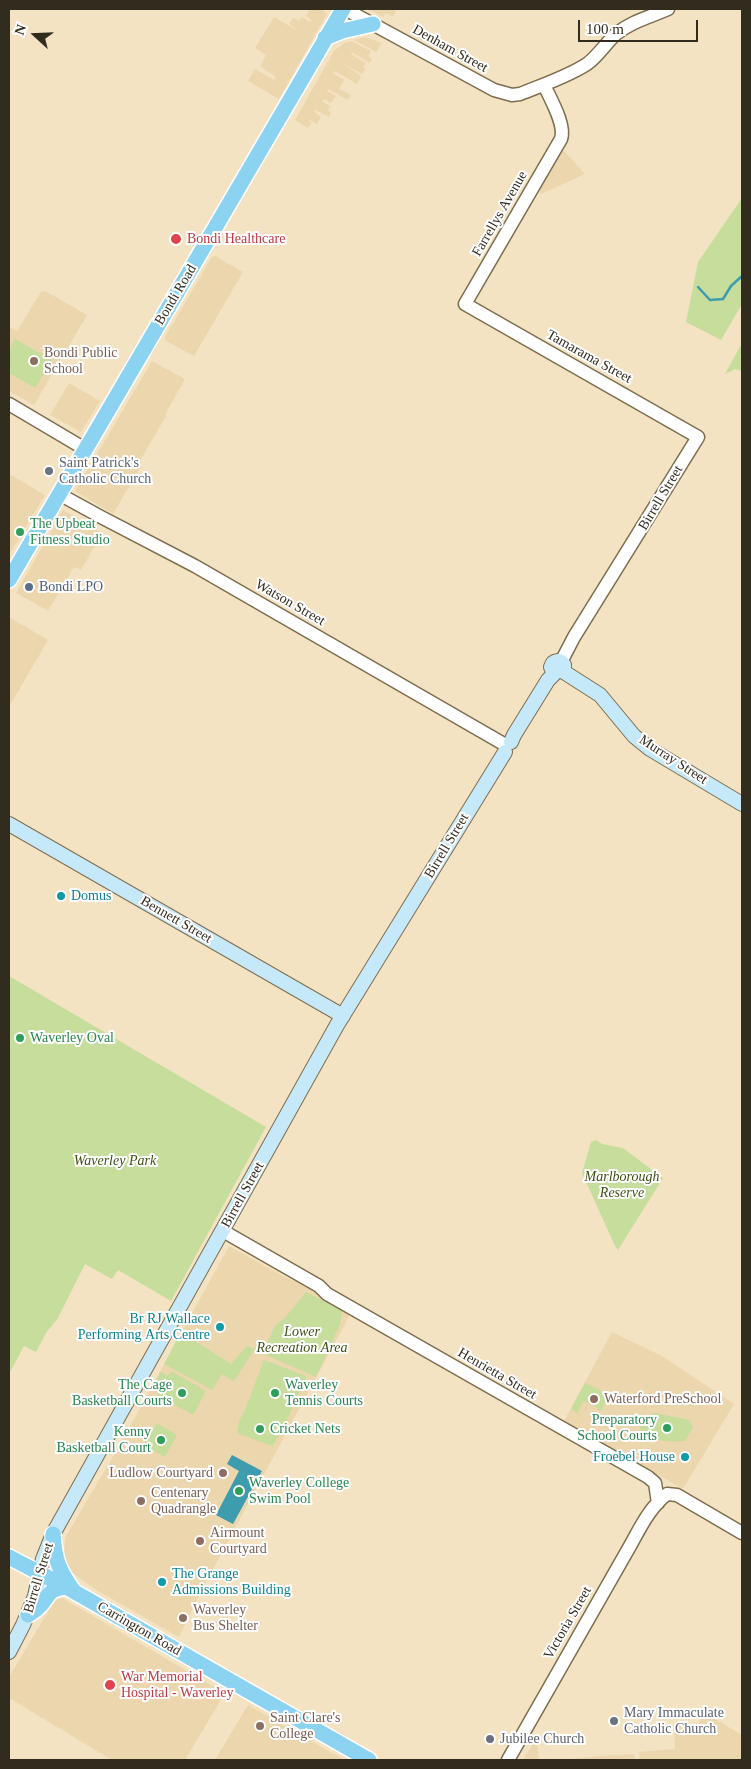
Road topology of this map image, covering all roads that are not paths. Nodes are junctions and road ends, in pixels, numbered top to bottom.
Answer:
1 (344, 9) edge
2 (668, 9) edge
3 (373, 24) junction
4 (326, 38) junction
5 (544, 84) junction
6 (465, 304) joint
7 (9, 404) edge
8 (698, 437) joint
9 (86, 449) junction
10 (59, 494) junction
11 (9, 580) edge
12 (560, 669) junction
13 (506, 745) junction
14 (742, 804) edge
15 (9, 824) edge
16 (343, 1016) junction
17 (223, 1231) junction
18 (658, 1503) junction
19 (742, 1533) edge
20 (53, 1534) junction
21 (9, 1557) edge
22 (39, 1573) junction
23 (70, 1588) junction
24 (28, 1615) junction
25 (9, 1652) edge
26 (369, 1760) edge
27 (508, 1760) edge

1 - 3 street, Denham Street
1 - 4 main road, Bondi Road
2 - 5 street, Denham Street
3 - 4 main road
3 - 5 street, Denham Street
4 - 9 main road, Bondi Road
5 - 6 street, Farrellys Avenue
6 - 8 street, Tamarama Street
7 - 9 street
8 - 12 street, Birrell Street
9 - 10 main road, Bondi Road
10 - 11 main road, Bondi Road
10 - 13 street, Watson Street
12 - 13 main road, Birrell Street
12 - 14 main road, Murray Street
13 - 16 main road, Birrell Street
15 - 16 main road, Bennett Street
16 - 17 main road, Birrell Street
17 - 18 street, Henrietta Street
17 - 20 main road, Birrell Street
18 - 19 street
18 - 27 street, Victoria Street
20 - 22 main road, Birrell Street
20 - 23 main road
21 - 22 main road, Carrington Road
22 - 23 main road, Carrington Road
22 - 24 main road, Birrell Street
23 - 24 main road
23 - 26 main road, Carrington Road
24 - 25 main road, Birrell Street

